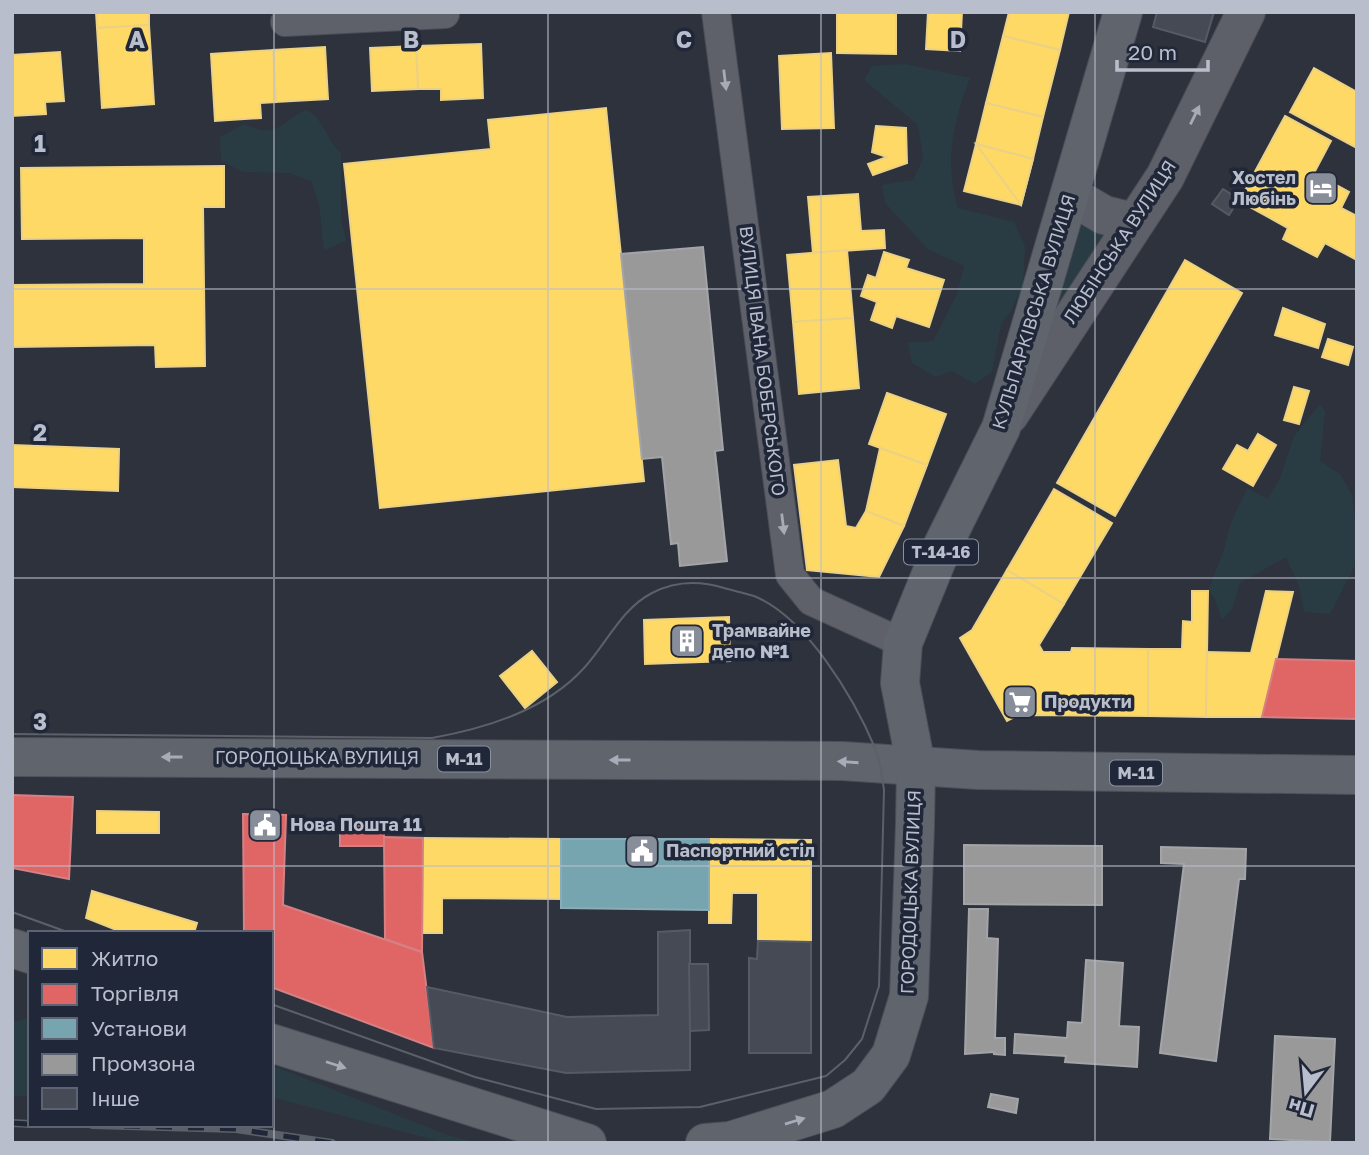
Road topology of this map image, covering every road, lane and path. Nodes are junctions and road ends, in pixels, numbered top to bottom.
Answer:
1 (716, 12) edge
2 (1123, 12) edge
3 (1246, 12) edge
4 (445, 14) edge
5 (374, 15) edge
6 (285, 22) dead end
7 (1070, 195) junction
8 (1133, 222) junction
9 (1001, 428) junction
10 (903, 643) junction
11 (12, 757) edge
12 (916, 766) junction
13 (1357, 775) edge
14 (273, 1044) edge
15 (587, 1143) edge
16 (705, 1143) edge

1 -> 10 street, ВУЛИЦЯ ІВАНА БОБЕРСЬКОГО
2 - 7 main road, КУЛЬПАРКІВСЬКА ВУЛИЦЯ / Т-14-16
8 -> 3 main road, ЛЮБІНСЬКА ВУЛИЦЯ
4 - 5 street
5 - 6 street
7 - 8 main road
7 - 9 main road, КУЛЬПАРКІВСЬКА ВУЛИЦЯ / Т-14-16
8 - 9 main road, ЛЮБІНСЬКА ВУЛИЦЯ
9 - 10 main road, КУЛЬПАРКІВСЬКА ВУЛИЦЯ / Т-14-16
10 - 12 main road, КУЛЬПАРКІВСЬКА ВУЛИЦЯ / Т-14-16
12 -> 11 main road, ГОРОДОЦЬКА ВУЛИЦЯ / М-11
12 - 13 main road, ГОРОДОЦЬКА ВУЛИЦЯ / М-11
16 -> 12 main road, ГОРОДОЦЬКА ВУЛИЦЯ
14 -> 15 main road

